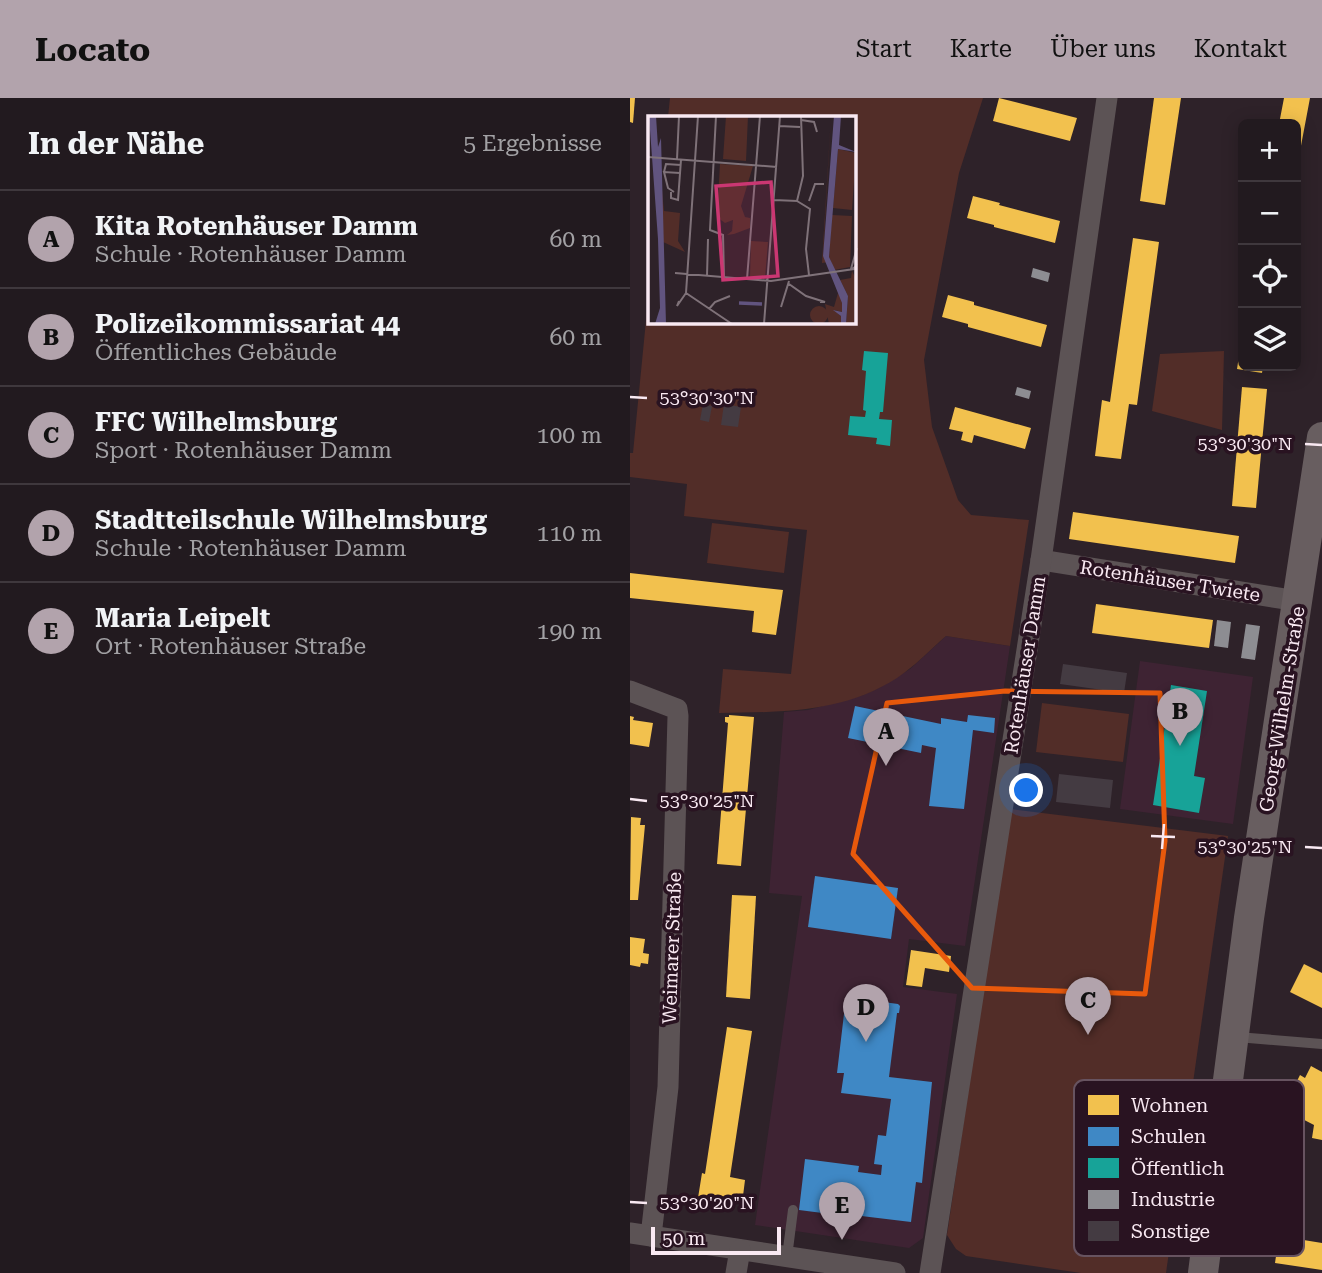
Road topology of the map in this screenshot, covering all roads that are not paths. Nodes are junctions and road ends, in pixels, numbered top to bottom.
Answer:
1 (1107, 98) edge
2 (1322, 437) edge
3 (1041, 560) junction
4 (1298, 601) junction
5 (630, 691) edge
6 (1234, 1037) junction
7 (1322, 1044) edge
8 (1228, 1080) edge
9 (793, 1210) dead end
10 (640, 1235) edge
11 (740, 1250) junction
12 (787, 1257) junction
13 (835, 1269) edge
14 (736, 1273) edge
15 (895, 1273) edge
16 (930, 1273) edge

1 - 3 street, Rotenhäuser Damm
2 - 4 street, Georg-Wilhelm-Straße
3 - 4 street, Rotenhäuser Twiete
3 - 16 street, Rotenhäuser Damm
4 - 6 street, Georg-Wilhelm-Straße
5 - 10 street, Weimarer Straße
6 - 7 lane
6 - 8 street, Georg-Wilhelm-Straße
9 - 12 lane
10 - 11 street
11 - 12 street
11 - 14 street
12 - 13 street
13 - 15 street

